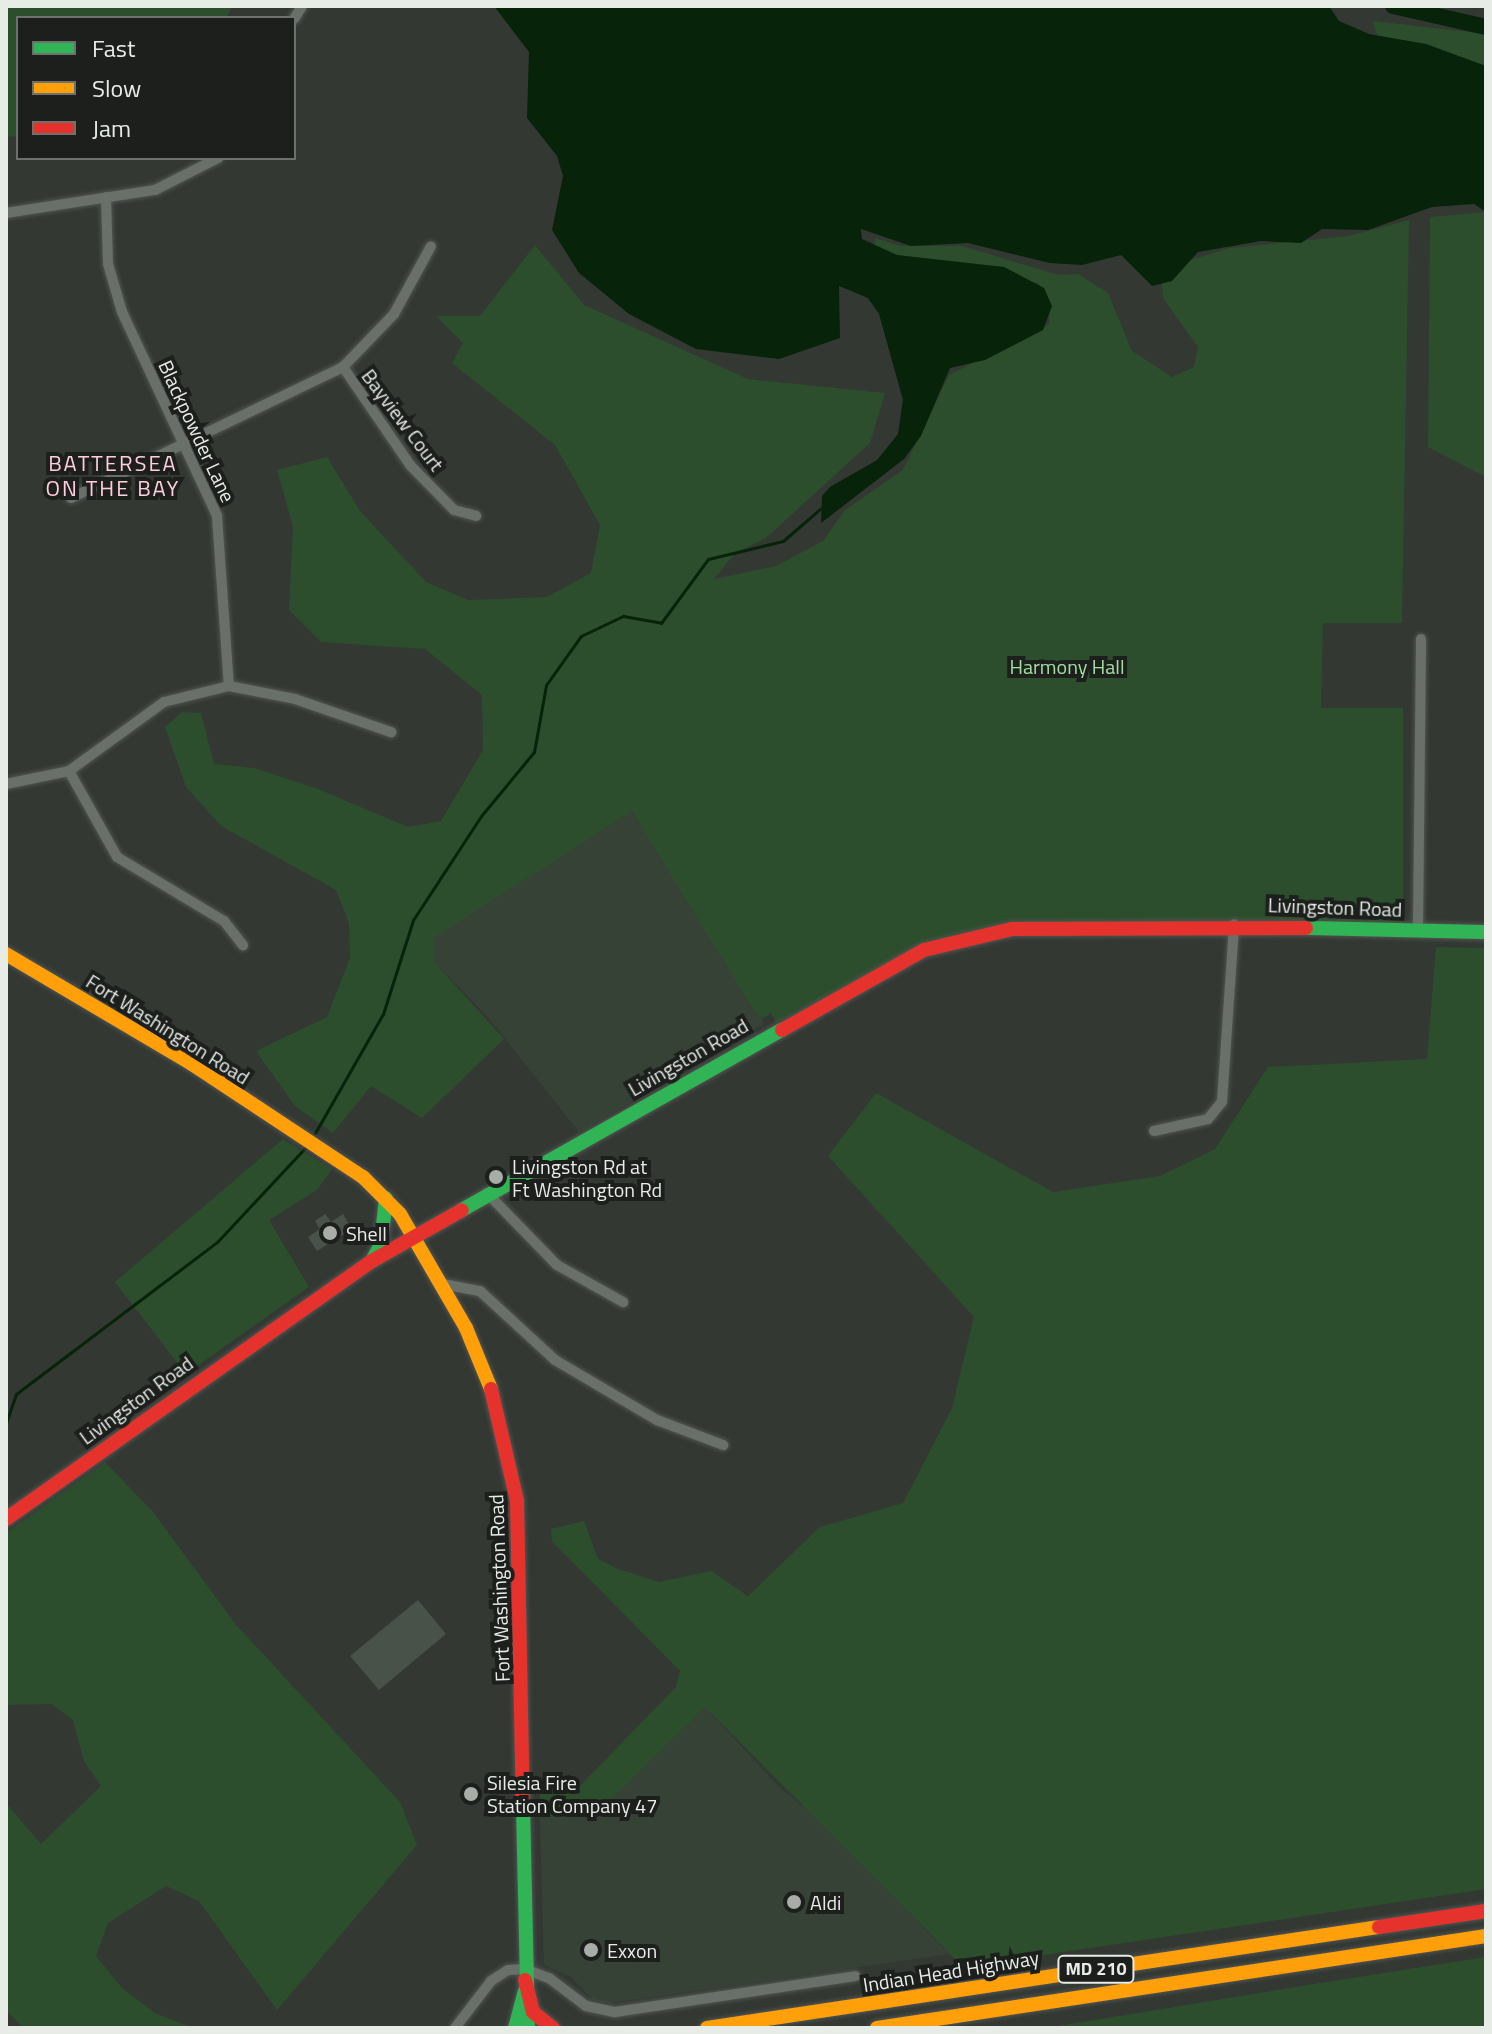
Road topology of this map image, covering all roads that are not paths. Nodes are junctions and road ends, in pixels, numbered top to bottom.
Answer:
1 (215, 160) edge
2 (106, 197) junction
3 (6, 213) edge
4 (431, 246) dead end
5 (343, 367) junction
6 (185, 445) junction
7 (71, 498) dead end
8 (476, 516) dead end
9 (1421, 639) dead end
10 (229, 686) junction
11 (391, 732) dead end
12 (69, 771) junction
13 (6, 784) edge
14 (1234, 924) junction
15 (1418, 929) junction
16 (1486, 932) edge
17 (243, 945) dead end
18 (6, 954) edge
19 (1154, 1131) dead end
20 (487, 1193) junction
21 (386, 1198) junction
22 (414, 1236) junction
23 (372, 1261) junction
24 (443, 1284) junction
25 (623, 1302) dead end
26 (723, 1445) dead end
27 (6, 1519) edge
28 (1486, 1911) edge
29 (1486, 1936) edge
30 (855, 1976) dead end
31 (525, 1979) junction
32 (455, 2028) edge
33 (515, 2028) edge
34 (528, 2028) edge
35 (553, 2028) edge
36 (707, 2028) edge
37 (877, 2028) edge

1 - 2 street
2 - 3 street
2 - 6 street, Blackpowder Lane
4 - 5 street
5 - 6 street
5 - 8 street, Bayview Court
6 - 7 street
6 - 10 street, Blackpowder Lane
9 - 15 street
10 - 11 street
10 - 12 street
12 - 13 street
12 - 17 street
14 - 15 main road, Livingston Road
14 - 19 street
14 - 20 main road, Livingston Road
15 - 16 main road, Livingston Road
18 - 21 main road, Fort Washington Road
20 - 22 main road, Livingston Road
20 - 25 street
21 - 22 main road, Fort Washington Road
21 - 23 main road
22 - 23 main road, Livingston Road
22 - 24 main road, Fort Washington Road
23 - 27 main road, Livingston Road
24 - 26 street
24 - 31 main road, Fort Washington Road
28 - 36 main road, Indian Head Highway / MD 210
29 - 37 main road, MD 210
30 - 31 street
31 - 32 street
31 - 33 main road
31 - 34 main road, Fort Washington Road
31 - 35 main road

